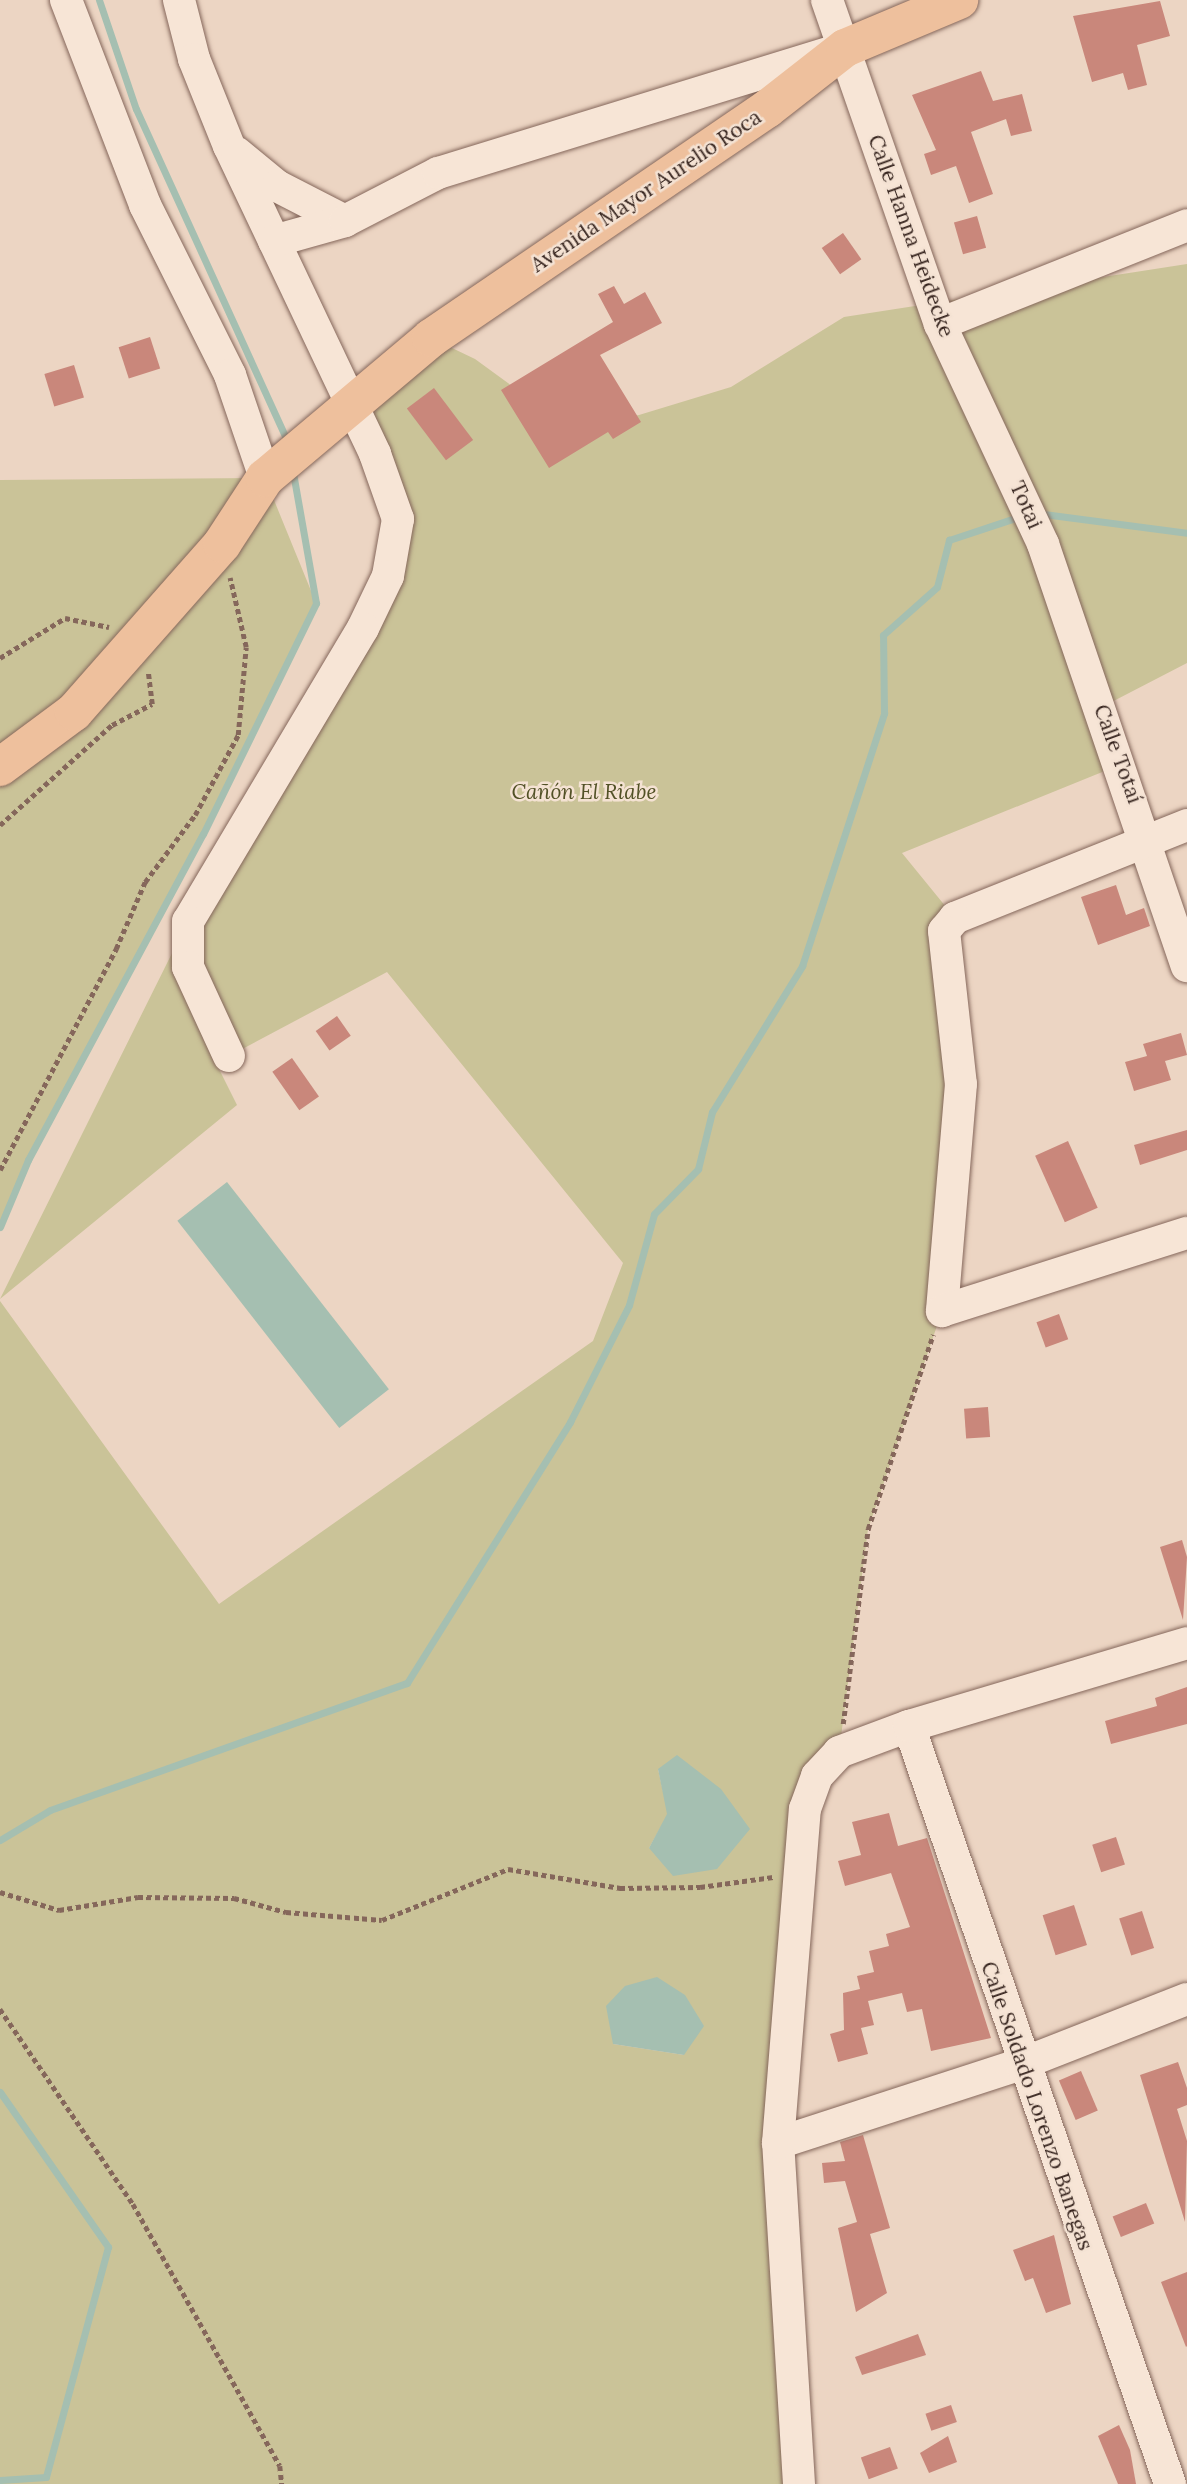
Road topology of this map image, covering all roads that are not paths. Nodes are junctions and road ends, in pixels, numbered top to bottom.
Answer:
1 (66, 0) edge
2 (179, 0) edge
3 (827, 0) edge
4 (959, 0) edge
5 (845, 48) junction
6 (229, 146) junction
7 (345, 221) junction
8 (1187, 225) edge
9 (274, 242) junction
10 (940, 324) junction
11 (344, 417) junction
12 (1009, 467) joint
13 (275, 470) junction
14 (1043, 544) joint
15 (0, 767) edge
16 (1187, 825) edge
17 (1148, 837) junction
18 (1187, 966) edge
19 (229, 1056) dead end
20 (1187, 1233) edge
21 (1187, 1643) edge
22 (909, 1727) junction
23 (1187, 1999) edge
24 (1021, 2064) junction
25 (778, 2143) junction
26 (799, 2484) edge
27 (1170, 2484) edge

1 - 13 street
2 - 6 street
3 - 5 street, Calle Hanna Heidecke
4 - 5 main road, Avenida Mayor Aurelio Roca
5 - 7 street
5 - 10 street, Calle Hanna Heidecke
5 - 11 main road, Avenida Mayor Aurelio Roca
6 - 7 street
6 - 9 street
7 - 9 street
8 - 10 street
9 - 11 street
10 - 12 street, Calle Hanna Heidecke
11 - 13 main road, Avenida Mayor Aurelio Roca
11 - 19 street
12 - 14 street, Totai
13 - 15 main road, Avenida Mayor Aurelio Roca
14 - 17 street, Calle Totaí
16 - 17 street
17 - 18 street, Calle Totaí
17 - 20 street
21 - 22 street
22 - 24 street, Calle Soldado Lorenzo Banegas
22 - 25 street
23 - 24 street
24 - 25 street
24 - 27 street, Calle Soldado Lorenzo Banegas
25 - 26 street

